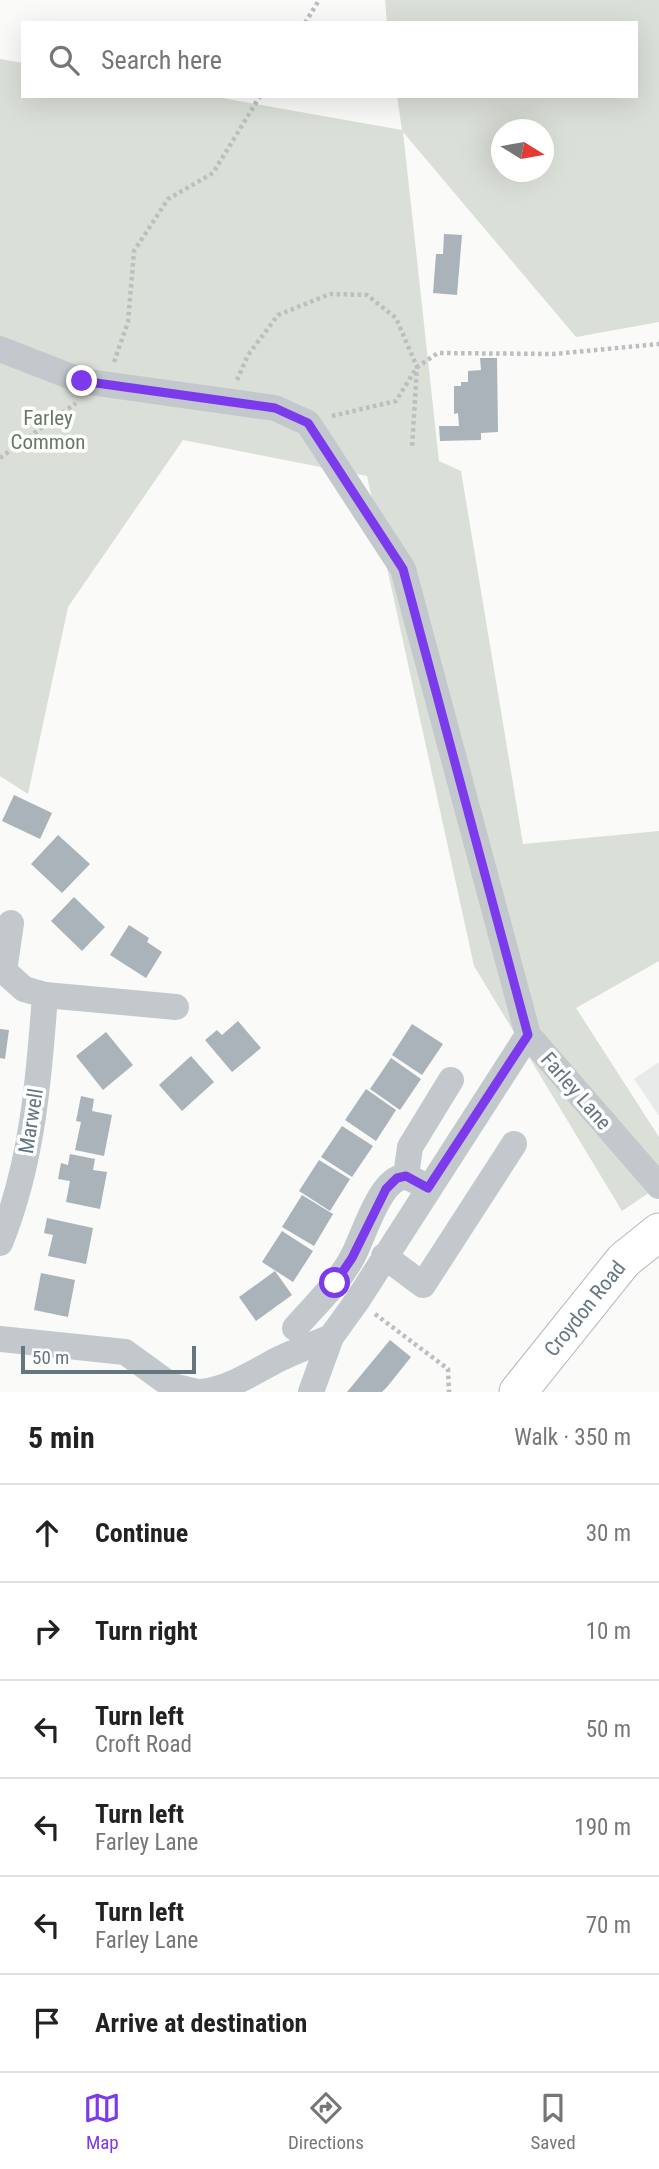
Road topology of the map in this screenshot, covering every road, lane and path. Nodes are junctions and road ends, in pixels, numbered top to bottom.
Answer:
1 (319, 0) edge
2 (306, 21) edge
3 (259, 98) edge
4 (659, 344) edge
5 (0, 349) edge
6 (417, 367) junction
7 (104, 384) junction
8 (227, 401) junction
9 (304, 421) junction
10 (412, 448) dead end
11 (0, 458) edge
12 (11, 923) dead end
13 (2, 970) edge
14 (45, 995) junction
15 (176, 1007) dead end
16 (528, 1035) junction
17 (451, 1080) dead end
18 (514, 1144) dead end
19 (417, 1182) junction
20 (659, 1186) edge
21 (659, 1231) edge
22 (0, 1243) edge
23 (384, 1256) junction
24 (357, 1301) junction
25 (295, 1328) dead end
26 (331, 1337) junction
27 (0, 1339) edge
28 (200, 1392) edge
29 (311, 1392) edge
30 (449, 1392) edge
31 (518, 1392) edge

1 - 2 path
3 - 7 path
4 - 6 path
5 - 7 street
6 - 8 path
6 - 9 path
6 - 10 path
7 - 8 street
7 - 11 path
8 - 9 street
9 - 16 street, Farley Lane
12 - 13 street
13 - 14 street
14 - 15 street
14 - 22 street, Marwell
16 - 19 street
16 - 20 street, Farley Lane
17 - 19 street
18 - 23 street
19 - 23 street
19 - 25 street
21 - 31 main road, Croydon Road
23 - 24 street
24 - 26 street
24 - 30 path
26 - 28 street
26 - 29 street
27 - 28 street

